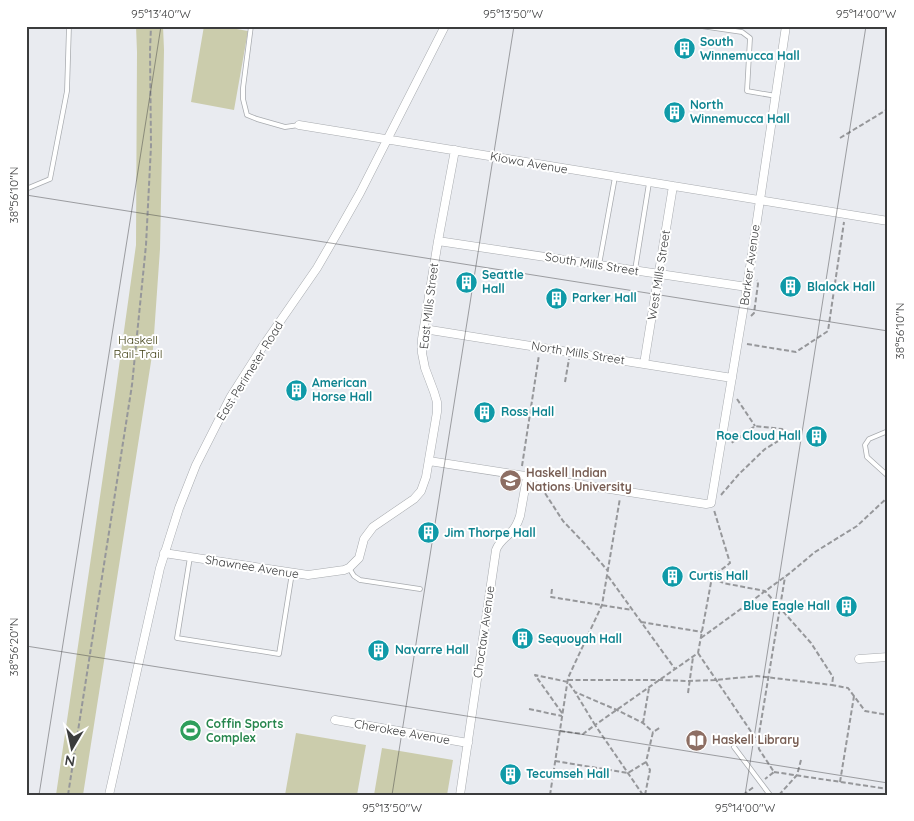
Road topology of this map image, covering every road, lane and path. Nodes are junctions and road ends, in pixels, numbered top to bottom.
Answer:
1 (69, 26) edge
2 (151, 26) edge
3 (252, 26) edge
4 (445, 26) edge
5 (700, 26) edge
6 (786, 26) edge
7 (776, 96) junction
8 (888, 109) edge
9 (298, 125) joint
10 (840, 138) dead end
11 (387, 139) junction
12 (455, 150) junction
13 (615, 177) junction
14 (649, 183) junction
15 (674, 186) junction
16 (26, 189) edge
17 (759, 200) junction
18 (846, 214) junction
19 (888, 221) edge
20 (438, 241) junction
21 (599, 265) junction
22 (635, 270) junction
23 (659, 274) junction
24 (755, 277) dead end
25 (747, 287) junction
26 (748, 319) dead end
27 (424, 329) junction
28 (745, 344) dead end
29 (540, 347) junction
30 (570, 352) junction
31 (644, 364) junction
32 (732, 378) junction
33 (565, 382) dead end
34 (735, 406) dead end
35 (755, 426) junction
36 (888, 431) edge
37 (730, 435) dead end
38 (429, 461) junction
39 (888, 476) edge
40 (527, 477) junction
41 (722, 487) dead end
42 (622, 491) junction
43 (721, 495) junction
44 (888, 497) edge
45 (720, 500) dead end
46 (715, 504) junction
47 (164, 553) junction
48 (190, 557) junction
49 (349, 568) junction
50 (608, 571) junction
51 (292, 573) junction
52 (607, 575) junction
53 (712, 577) junction
54 (785, 577) junction
55 (420, 589) dead end
56 (552, 589) dead end
57 (765, 591) junction
58 (602, 605) junction
59 (780, 607) junction
60 (633, 610) junction
61 (641, 622) junction
62 (702, 632) junction
63 (701, 638) junction
64 (698, 653) junction
65 (693, 657) junction
66 (888, 657) edge
67 (859, 658) dead end
68 (675, 669) junction
69 (769, 676) junction
70 (660, 680) junction
71 (716, 680) junction
72 (568, 681) junction
73 (690, 681) junction
74 (832, 685) junction
75 (649, 688) junction
76 (575, 692) junction
77 (688, 693) dead end
78 (854, 696) junction
79 (529, 709) dead end
80 (617, 710) junction
81 (563, 715) junction
82 (888, 715) edge
83 (335, 720) dead end
84 (643, 723) junction
85 (595, 726) junction
86 (661, 727) dead end
87 (560, 731) junction
88 (653, 732) junction
89 (758, 742) junction
90 (468, 743) junction
91 (734, 747) dead end
92 (800, 760) dead end
93 (555, 761) junction
94 (646, 762) junction
95 (774, 772) junction
96 (628, 774) junction
97 (797, 775) junction
98 (760, 782) junction
99 (840, 782) junction
100 (888, 789) edge
101 (68, 795) edge
102 (109, 795) edge
103 (460, 795) edge
104 (550, 795) edge
105 (644, 795) edge
106 (743, 795) edge
107 (770, 795) edge
108 (779, 795) edge

1 - 16 lane
2 - 101 path
3 - 9 lane
4 - 11 street, East Perimeter Road
5 - 7 lane
6 - 7 street, Barker Avenue
7 - 17 street, Barker Avenue
8 - 10 path
9 - 11 street, Kiowa Avenue
11 - 12 street, Kiowa Avenue
11 - 47 street, East Perimeter Road
12 - 13 street, Kiowa Avenue
12 - 20 street, East Mills Street
13 - 14 street, Kiowa Avenue
13 - 21 lane
14 - 15 street, Kiowa Avenue
14 - 22 lane
15 - 17 street, Kiowa Avenue
15 - 23 street, West Mills Street
17 - 18 street, Kiowa Avenue
17 - 25 street, Barker Avenue
18 - 19 street, Kiowa Avenue
18 - 28 path
20 - 21 street, South Mills Street
20 - 27 street, East Mills Street
21 - 22 street, South Mills Street
22 - 23 street, South Mills Street
23 - 25 street, South Mills Street
23 - 31 street, West Mills Street
24 - 26 path
25 - 32 street, Barker Avenue
27 - 29 street, North Mills Street
27 - 38 street, East Mills Street
29 - 30 street, North Mills Street
29 - 40 path
30 - 31 street, North Mills Street
30 - 33 path
31 - 32 street, North Mills Street
32 - 46 street, Barker Avenue
34 - 35 path
35 - 37 path
35 - 43 path
36 - 39 lane
38 - 40 street
38 - 49 street
40 - 42 street
40 - 50 path
40 - 90 street, Choctaw Avenue
41 - 43 path
42 - 46 street
42 - 50 path
43 - 45 path
44 - 54 path
46 - 53 path
47 - 48 street, Shawnee Avenue
47 - 102 street, East Perimeter Road
48 - 51 street, Shawnee Avenue
48 - 51 lane
49 - 51 street, Shawnee Avenue
49 - 55 lane
50 - 52 path
52 - 58 path
52 - 60 path
53 - 57 path
53 - 62 path
54 - 57 path
54 - 59 path
56 - 58 path
57 - 59 path
57 - 63 path
58 - 60 path
58 - 72 path
59 - 69 path
59 - 74 path
60 - 61 path
61 - 62 path
61 - 68 path
62 - 63 path
63 - 64 path
64 - 65 path
64 - 71 path
65 - 68 path
65 - 73 path
66 - 67 street
68 - 70 path
69 - 71 path
69 - 74 path
69 - 89 path
70 - 72 path
70 - 73 path
70 - 75 path
71 - 73 path
71 - 89 path
72 - 76 path
72 - 81 path
72 - 81 path
73 - 77 path
74 - 78 path
75 - 80 path
75 - 84 path
76 - 80 path
76 - 85 path
78 - 82 path
78 - 99 path
79 - 81 path
80 - 84 path
80 - 85 path
81 - 87 path
83 - 90 street, Cherokee Avenue
84 - 88 path
85 - 87 path
85 - 96 path
86 - 88 path
87 - 93 path
88 - 94 path
89 - 95 path
90 - 103 street, Choctaw Avenue
91 - 98 lane
92 - 97 path
93 - 96 path
93 - 104 path
94 - 96 path
94 - 105 path
95 - 97 path
95 - 98 path
96 - 105 path
97 - 99 path
97 - 108 path
98 - 106 path
98 - 107 lane
99 - 100 path

